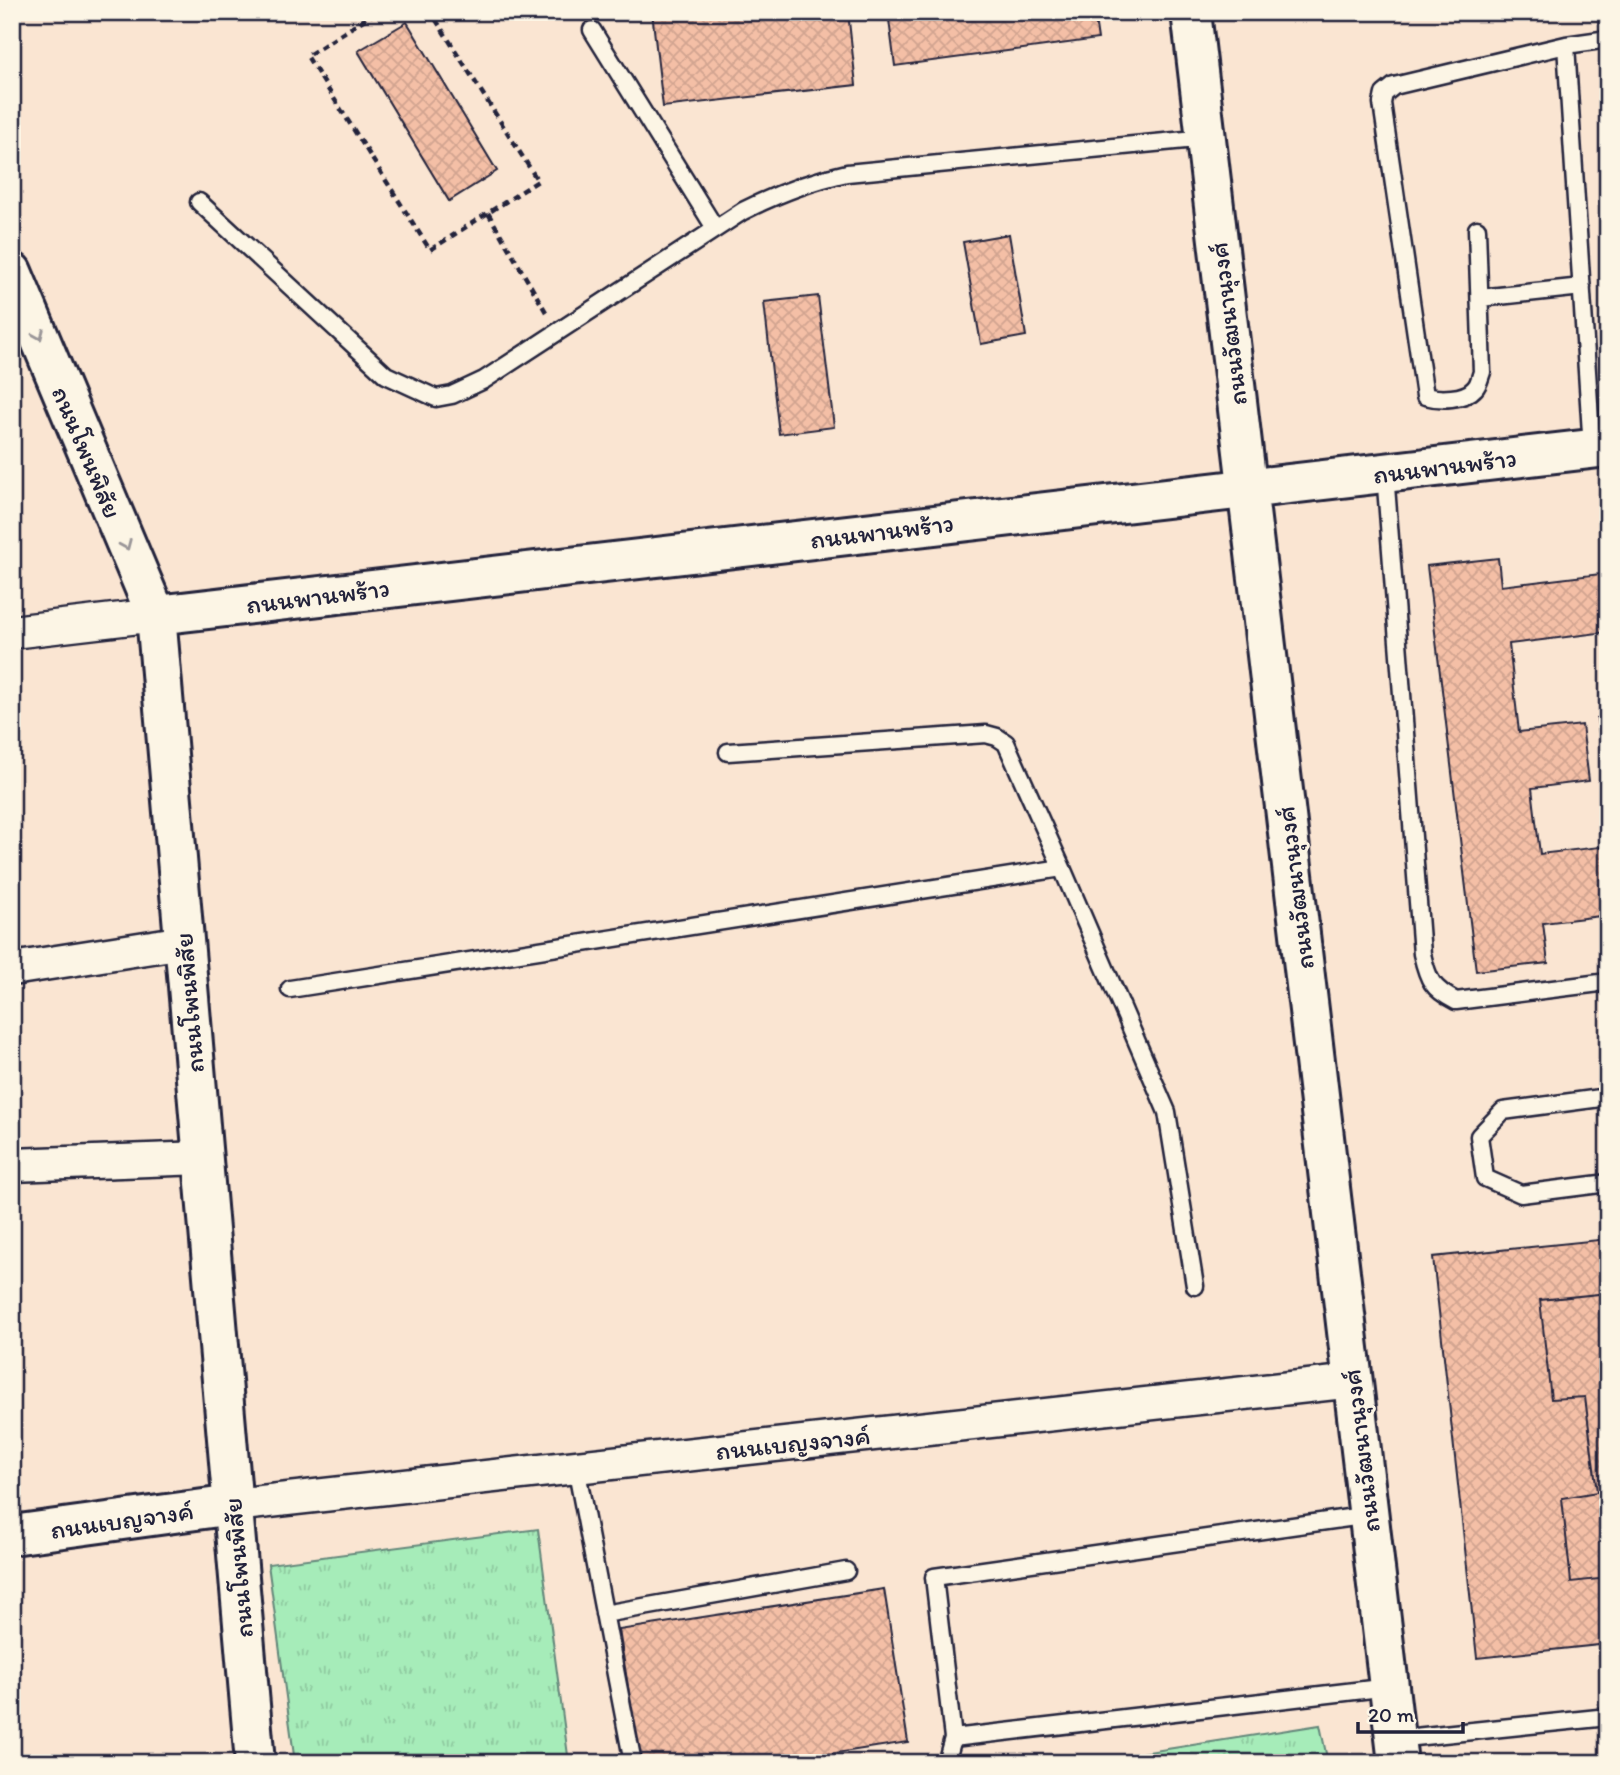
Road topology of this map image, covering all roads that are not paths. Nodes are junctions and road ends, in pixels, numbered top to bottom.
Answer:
1 (1191, 12) edge
2 (592, 30) dead end
3 (1608, 39) edge
4 (1566, 45) junction
5 (1206, 138) junction
6 (199, 202) dead end
7 (715, 228) junction
8 (1477, 229) dead end
9 (12, 272) edge
10 (1582, 287) junction
11 (1480, 298) junction
12 (1600, 448) edge
13 (1385, 473) junction
14 (1247, 489) junction
15 (156, 615) junction
16 (12, 632) edge
17 (728, 752) dead end
18 (1062, 869) junction
19 (184, 942) junction
20 (12, 969) edge
21 (1608, 982) edge
22 (290, 989) dead end
23 (1608, 1097) edge
24 (203, 1158) junction
25 (12, 1165) edge
26 (1608, 1183) edge
27 (1195, 1286) dead end
28 (1353, 1381) junction
29 (576, 1467) junction
30 (233, 1505) junction
31 (1369, 1515) junction
32 (12, 1535) edge
33 (846, 1571) dead end
34 (604, 1614) junction
35 (1389, 1687) junction
36 (1608, 1717) edge
37 (953, 1738) junction
38 (1396, 1751) edge
39 (255, 1763) edge
40 (633, 1763) edge
41 (946, 1763) edge

1 - 5 street, ถนนวัฒนานุวงศ์
2 - 7 lane
3 - 4 lane
4 - 10 lane
4 - 11 lane
5 - 7 lane
5 - 14 street, ถนนวัฒนานุวงศ์
6 - 7 lane
8 - 11 lane
9 -> 15 street, ถนนโพนพิสัย
10 - 11 lane
10 - 12 lane
12 - 13 street, ถนนพานพร้าว
13 - 14 street, ถนนพานพร้าว
13 - 21 lane
14 - 15 street, ถนนพานพร้าว
14 - 28 street, ถนนวัฒนานุวงศ์
15 - 16 street
15 - 19 street, ถนนโพนพิสัย
17 - 18 lane
18 - 22 lane
18 - 27 lane
19 - 20 street
19 - 24 street, ถนนโพนพิสัย
23 - 26 lane
24 - 25 street
24 - 30 street, ถนนโพนพิสัย
28 - 29 street, ถนนเบญงจางค์
28 - 31 street, ถนนวัฒนานุวงศ์
29 - 30 street, ถนนเบญงจางค์
29 - 34 lane
30 - 32 street, ถนนเบญจางค์
30 - 39 street, ถนนโพนพิสัย
31 - 35 street, ถนนวัฒนานุวงศ์
31 - 37 lane
33 - 34 lane
34 - 40 lane
35 - 37 lane
35 - 38 street, ถนนวัฒนานุวงศ์
36 - 38 lane
37 - 41 lane

